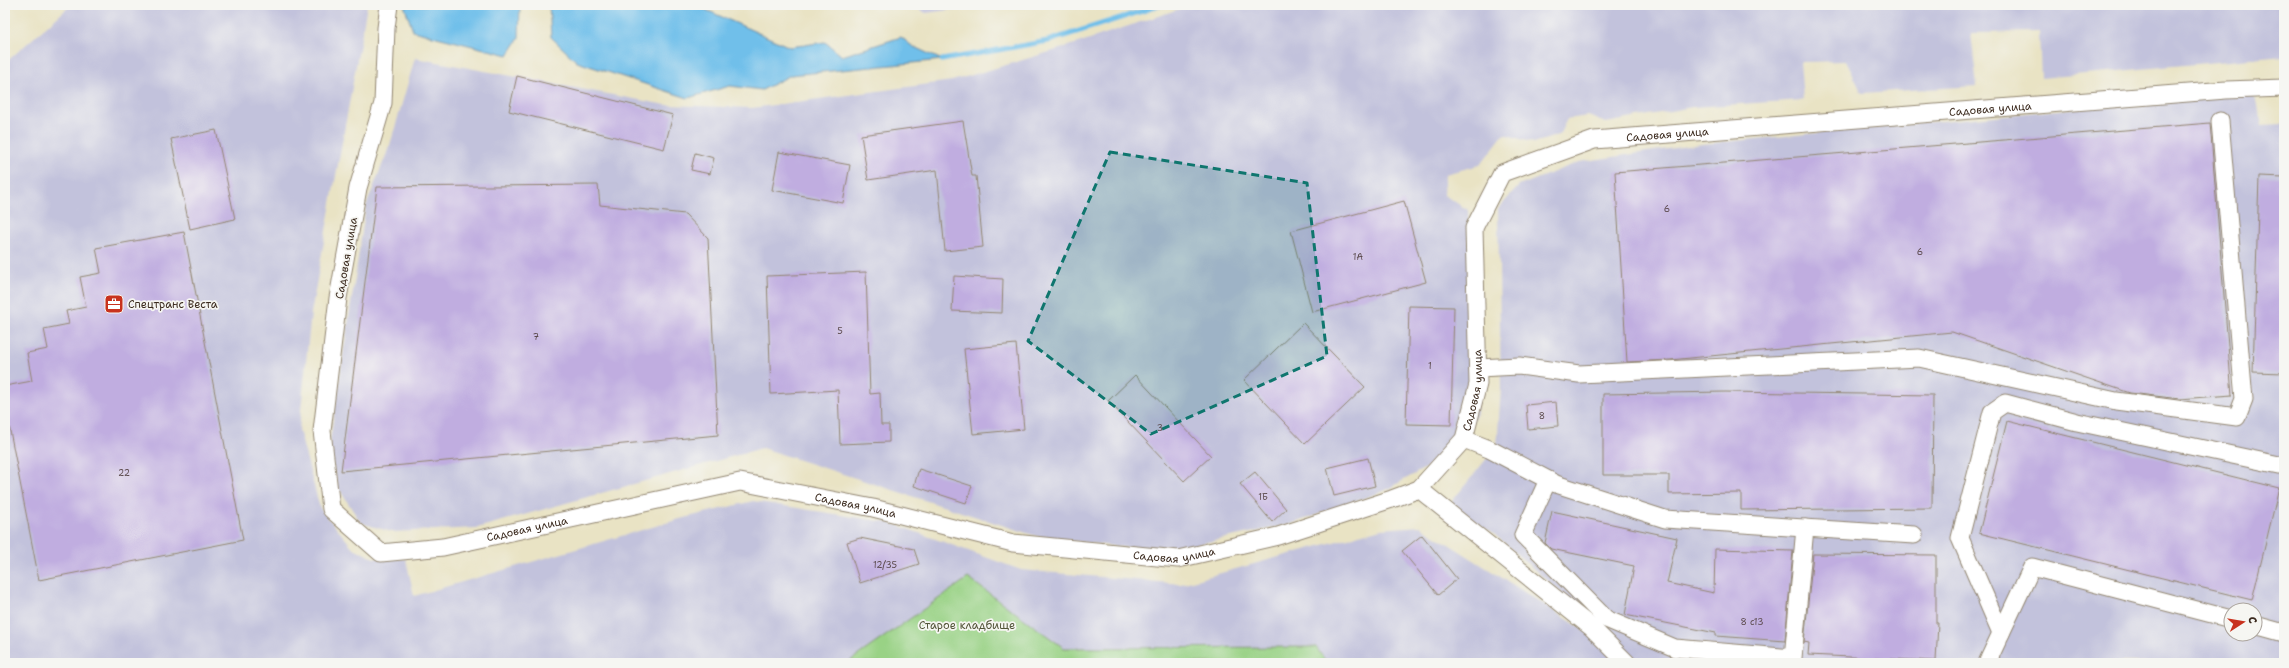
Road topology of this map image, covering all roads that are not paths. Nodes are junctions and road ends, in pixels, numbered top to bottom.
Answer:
1 (389, 5) edge
2 (2284, 88) edge
3 (2220, 121) dead end
4 (1478, 368) junction
5 (1464, 439) junction
6 (2284, 466) edge
7 (1548, 480) junction
8 (1419, 489) junction
9 (1805, 528) junction
10 (1914, 535) dead end
11 (2223, 617) edge
12 (2263, 627) edge
13 (2001, 632) junction
14 (2284, 633) edge
15 (1627, 663) edge
16 (1987, 663) edge

1 - 8 street, Садовая улица
2 - 4 street, Садовая улица
3 - 4 street
4 - 5 street, Садовая улица
5 - 7 street
5 - 8 street, Садовая улица
6 - 13 street
7 - 9 street
7 - 9 street
8 - 15 street
9 - 10 street
11 - 13 street
12 - 14 street
13 - 16 street

